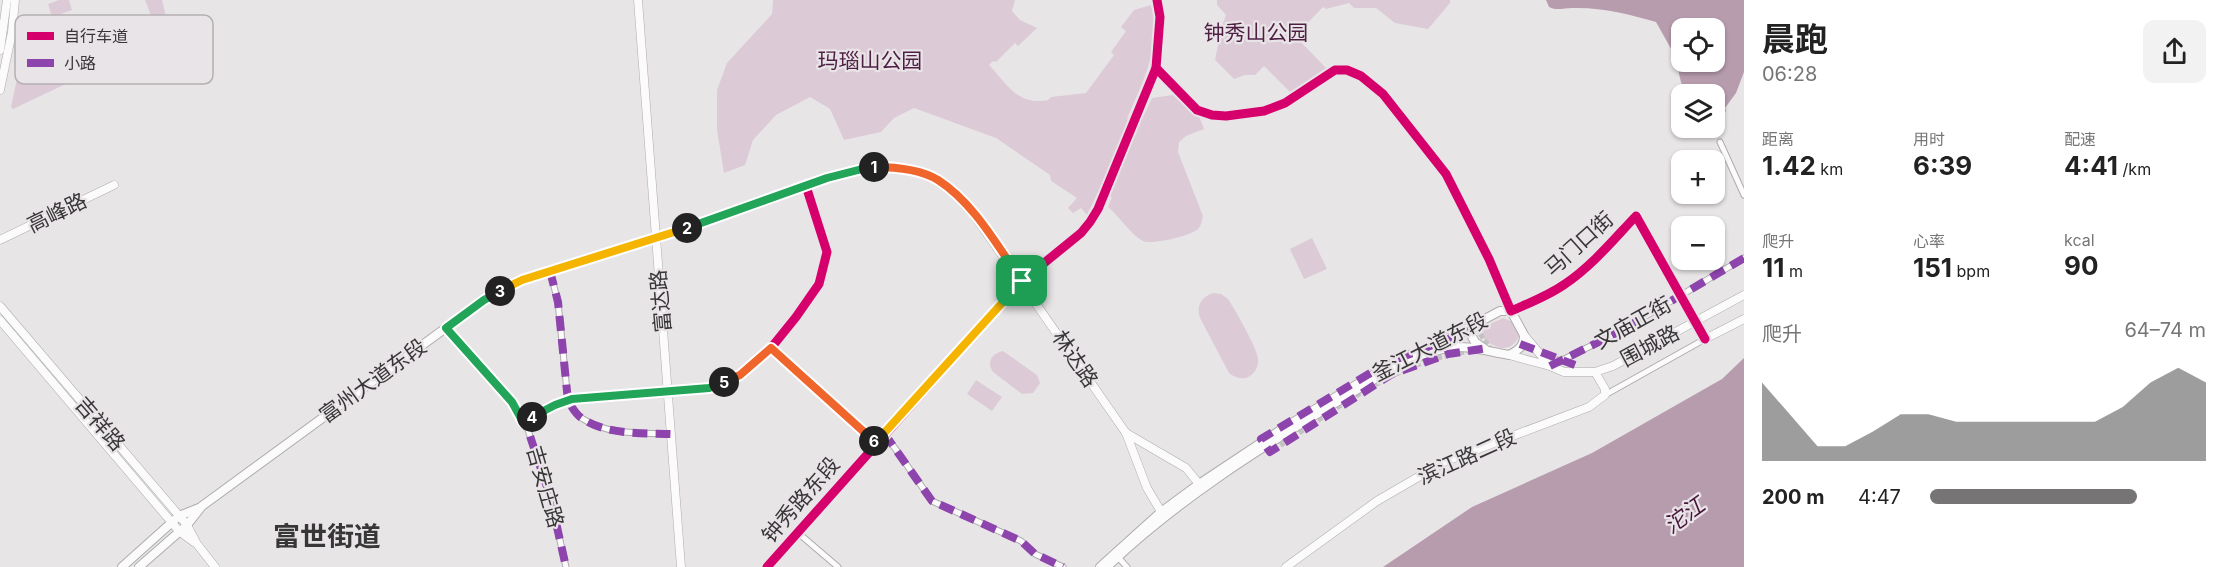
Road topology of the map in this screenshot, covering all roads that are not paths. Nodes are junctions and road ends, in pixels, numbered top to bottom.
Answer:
1 (8, 0) edge
2 (15, 0) edge
3 (638, 0) edge
4 (1157, 0) edge
5 (0, 50) edge
6 (1156, 68) junction
7 (0, 90) edge
8 (1134, 120) tunnel mouth
9 (1720, 142) dead end
10 (114, 184) dead end
11 (806, 186) junction
12 (1105, 194) tunnel mouth
13 (1744, 195) edge
14 (656, 238) junction
15 (0, 240) edge
16 (1744, 258) edge
17 (549, 271) junction
18 (1022, 281) junction
19 (1744, 295) edge
20 (1680, 296) junction
21 (0, 306) edge
22 (1511, 311) junction
23 (1744, 319) edge
24 (0, 320) edge
25 (1695, 321) junction
26 (1474, 324) junction
27 (446, 328) junction
28 (1524, 335) junction
29 (1706, 339) junction
30 (771, 348) junction
31 (1489, 352) junction
32 (1509, 355) junction
33 (1550, 366) junction
34 (1595, 372) junction
35 (668, 392) junction
36 (1605, 395) junction
37 (568, 400) junction
38 (523, 422) junction
39 (884, 433) junction
40 (1126, 433) junction
41 (671, 434) junction
42 (876, 442) junction
43 (1199, 484) junction
44 (202, 506) junction
45 (1163, 514) junction
46 (179, 516) junction
47 (172, 522) junction
48 (187, 525) junction
49 (179, 531) junction
50 (797, 532) junction
51 (197, 544) junction
52 (1116, 555) junction
53 (122, 567) edge
54 (139, 567) edge
55 (215, 567) edge
56 (566, 567) edge
57 (681, 567) edge
58 (766, 567) edge
59 (838, 567) edge
60 (1062, 567) edge
61 (1100, 567) edge
62 (1107, 567) edge
63 (1127, 567) edge
64 (1286, 567) edge

1 - 5 main road
2 - 7 main road
3 - 14 main road, 富达路
4 - 6 main road
6 - 8 main road
6 - 22 main road
9 - 13 street
10 - 15 main road, 高峰路
11 - 14 main road, 林达路
11 - 18 main road, 林达路
11 - 30 street
12 - 18 main road, 钟秀路东段
14 - 17 main road, 富州大道东段
14 - 35 main road, 富达路
16 - 20 street, 文庙正街
17 - 27 main road, 富州大道东段
17 - 37 street
18 - 39 main road, 钟秀路东段
18 - 40 main road, 林达路
19 - 25 main road, 围城路
20 - 22 street, 马门口街
20 - 25 street
20 - 33 street, 文庙正街
21 - 46 main road, 吉祥路
22 - 26 main road, 釜江大道东段
22 - 28 main road, 釜江大道东段
23 - 29 main road
24 - 47 main road, 吉祥路
25 - 29 street
25 - 34 main road, 围城路
26 - 31 main road
26 - 43 main road, 釜江大道东段
27 - 38 street, 吉安庄路
27 - 44 main road, 富州大道东段
28 - 32 main road, 釜江大道东段
28 - 33 main road
29 - 36 street
30 - 35 street
30 - 42 street
31 - 32 main road, 釜江大道东段
31 - 45 main road, 釜江大道东段
32 - 33 main road, 围城路
33 - 34 main road, 围城路
34 - 36 main road
35 - 37 street
35 - 41 main road, 富达路
36 - 64 main road, 滨江路二段
37 - 38 street
37 - 41 street
38 - 56 street, 吉安庄路
39 - 42 main road, 钟秀路东段
39 - 60 street
40 - 43 main road
40 - 45 main road
41 - 57 main road, 富达路
42 - 50 main road, 钟秀路东段
43 - 45 main road, 釜江大道东段
44 - 46 main road
44 - 48 main road
45 - 52 main road, 釜江大道东段
46 - 47 main road
46 - 48 main road, 吉祥路
47 - 49 main road, 吉祥路
47 - 53 main road
48 - 49 main road
48 - 51 main road, 吉祥路
49 - 51 main road, 吉祥路
49 - 54 main road
50 - 58 main road, 钟秀路东段
50 - 59 street
51 - 55 main road, 吉祥路
52 - 61 main road, 釜江大道东段
52 - 62 main road, 釜江大道东段
52 - 63 street

